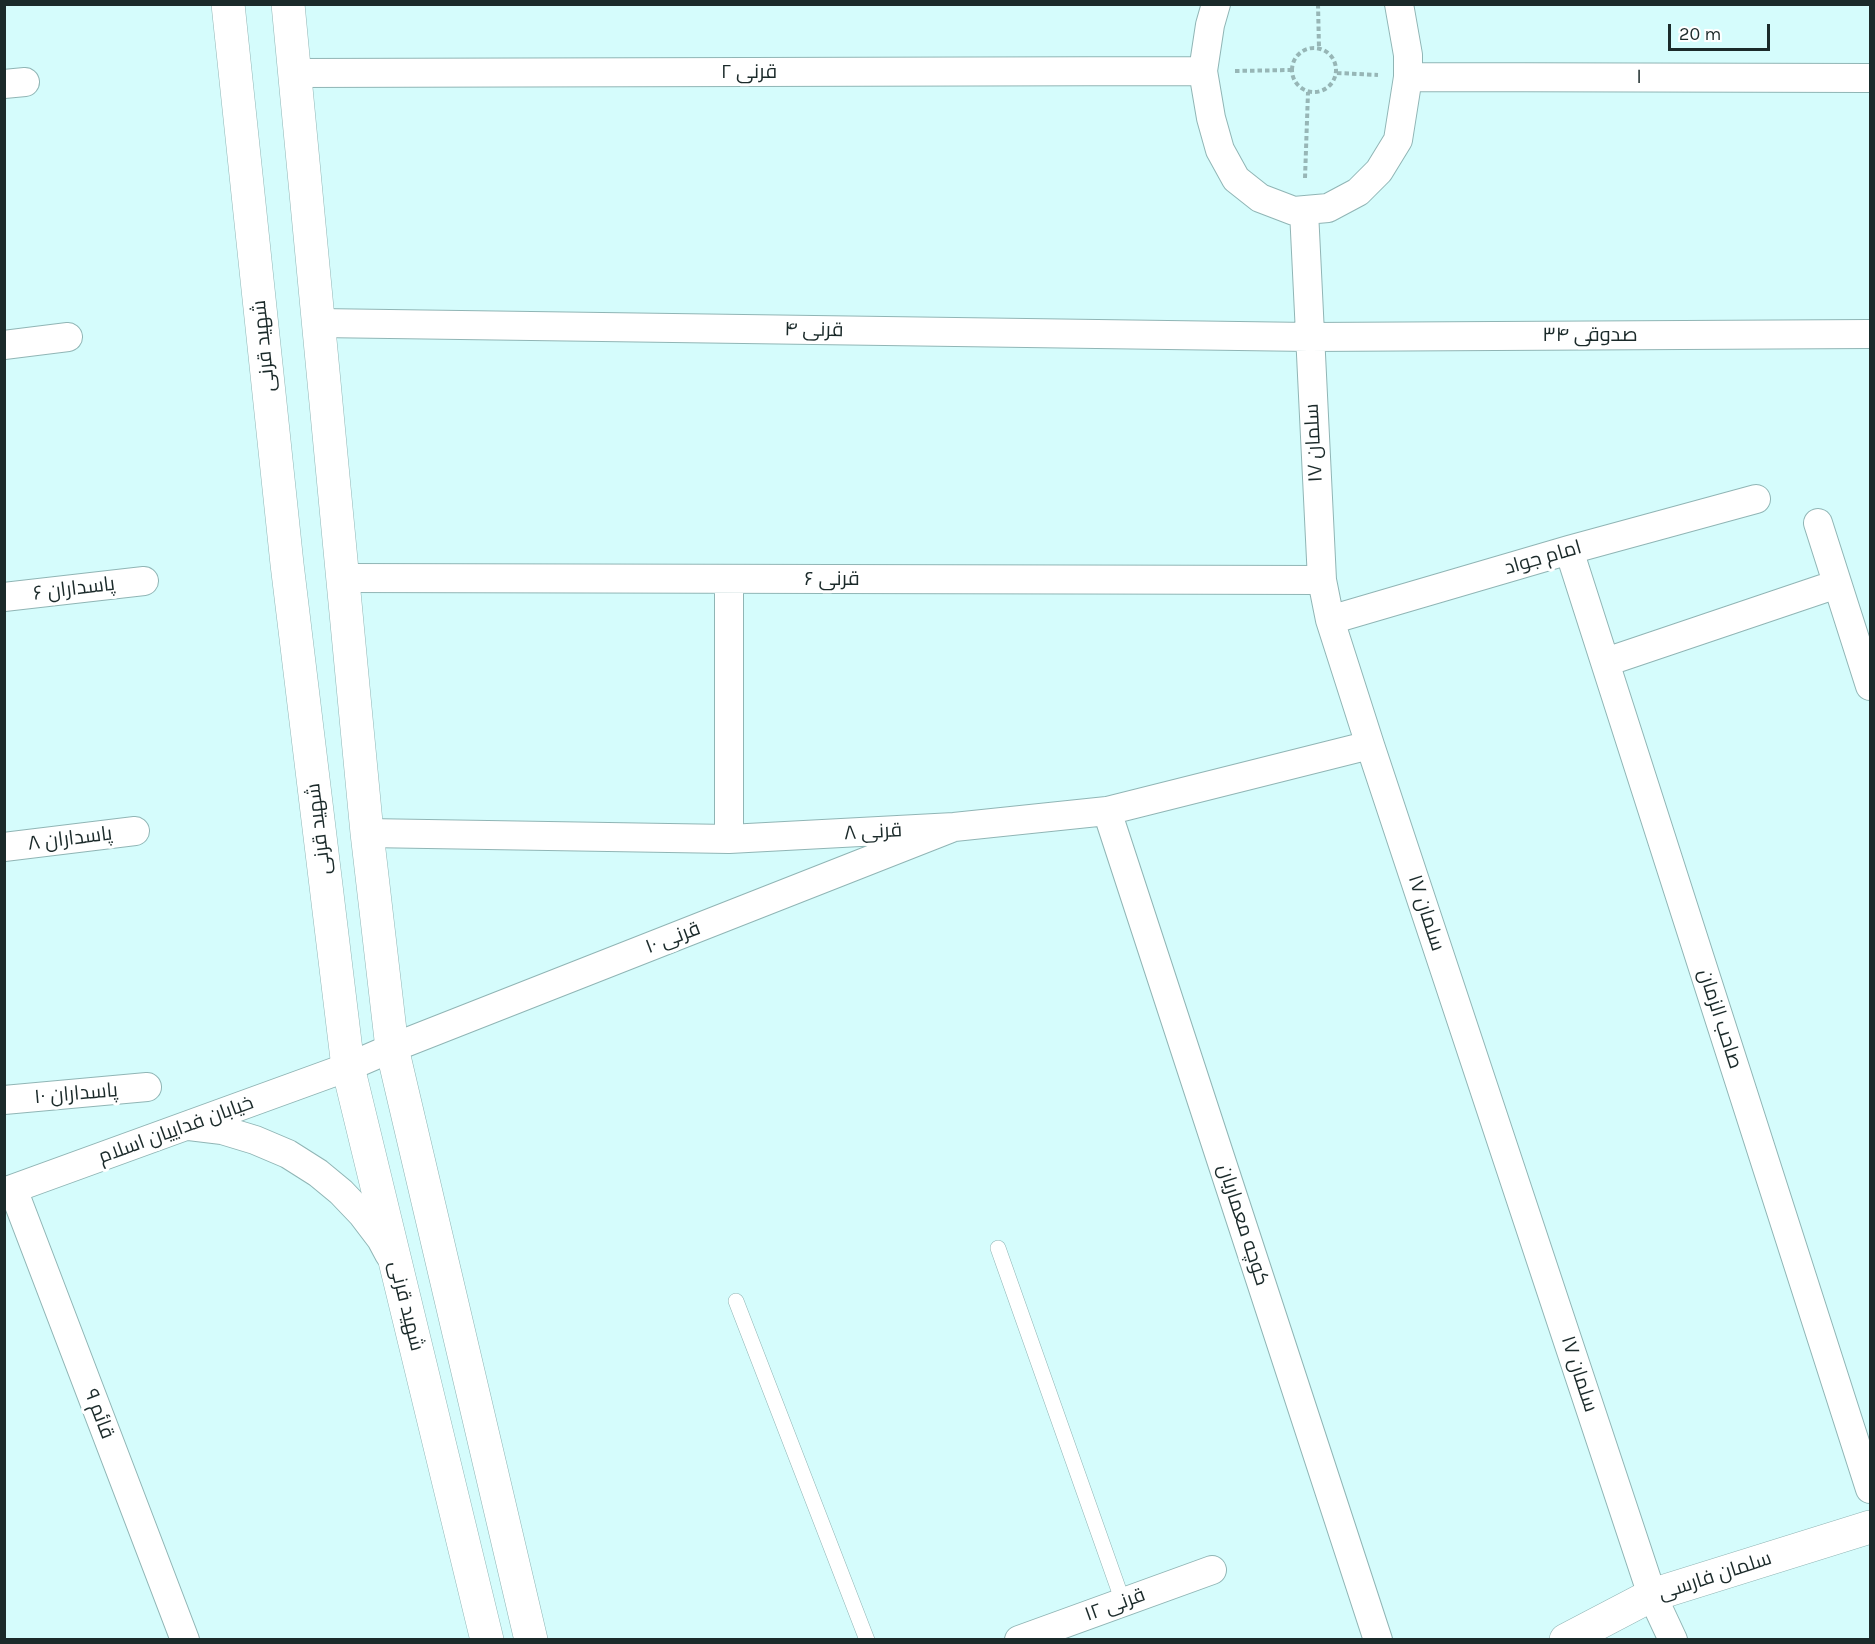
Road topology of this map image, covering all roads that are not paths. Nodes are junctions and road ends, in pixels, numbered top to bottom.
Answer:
1 (228, 4) edge
2 (288, 4) edge
3 (1216, 4) edge
4 (1399, 4) edge
5 (1203, 71) junction
6 (294, 73) junction
7 (1408, 76) junction
8 (1870, 78) edge
9 (1304, 210) junction
10 (319, 323) junction
11 (1870, 334) edge
12 (1309, 337) junction
13 (68, 338) dead end
14 (4, 345) edge
15 (1756, 499) dead end
16 (1818, 523) dead end
17 (1569, 550) junction
18 (343, 578) junction
19 (729, 579) junction
20 (144, 580) dead end
21 (1322, 580) junction
22 (1838, 584) junction
23 (4, 597) edge
24 (1330, 620) junction
25 (1865, 648) edge
26 (1606, 663) junction
27 (1870, 686) edge
28 (1370, 745) junction
29 (1107, 811) junction
30 (954, 827) junction
31 (135, 831) dead end
32 (368, 833) junction
33 (729, 839) junction
34 (4, 847) edge
35 (392, 1048) junction
36 (348, 1067) junction
37 (147, 1087) dead end
38 (4, 1101) edge
39 (187, 1126) junction
40 (9, 1191) edge
41 (998, 1248) dead end
42 (396, 1266) junction
43 (736, 1301) dead end
44 (1870, 1489) edge
45 (1870, 1527) edge
46 (1212, 1570) dead end
47 (1652, 1596) junction
48 (1123, 1602) junction
49 (185, 1640) edge
50 (487, 1640) edge
51 (531, 1640) edge
52 (867, 1640) edge
53 (1019, 1640) edge
54 (1378, 1640) edge
55 (1566, 1640) edge
56 (1672, 1640) edge

1 - 36 main road, شهید قرنی
2 - 6 main road
3 - 5 street
4 - 7 street
5 - 6 street, قرنی ۲
5 - 9 street
6 - 10 main road
7 - 8 street, ۱
7 - 9 street
9 - 12 street, سلمان ۱۷
10 - 12 street, قرنی ۴
10 - 18 main road
11 - 12 street, صدوقی ۳۴
12 - 21 street, سلمان ۱۷
13 - 14 street
15 - 17 street, امام جواد
16 - 22 street
17 - 24 street, امام جواد
17 - 26 street, صاحب الزمان
18 - 19 street, قرنی ۶
18 - 32 main road
19 - 21 street, قرنی ۶
19 - 33 street
20 - 23 street, پاسداران ۶
21 - 24 street, سلمان ۱۷
22 - 25 street
22 - 26 street
24 - 28 street, سلمان ۱۷
25 - 27 street
26 - 44 street, صاحب الزمان
28 - 29 street, قرنی ۸
28 - 47 street, سلمان ۱۷
29 - 30 street, قرنی ۸
29 - 54 street, کوچه معماریان
30 - 33 street, قرنی ۸
30 - 35 street, قرنی ۱۰
31 - 34 street, پاسداران ۸
32 - 33 street, قرنی ۸
32 - 35 main road
35 - 36 street, قرنی ۱۰
35 - 51 main road
36 - 39 street, خیابان فداییان اسلام
36 - 42 main road, شهید قرنی
37 - 38 street, پاسداران ۱۰
39 - 40 street, خیابان فداییان اسلام
39 - 42 street
40 - 49 street, قائم ۹
41 - 48 lane
42 - 50 main road, شهید قرنی
43 - 52 lane
45 - 47 main road, سلمان فارسی
46 - 48 street, قرنی ۱۲
47 - 55 main road, سلمان فارسی
47 - 56 street, سلمان ۱۷
48 - 53 street, قرنی ۱۲

